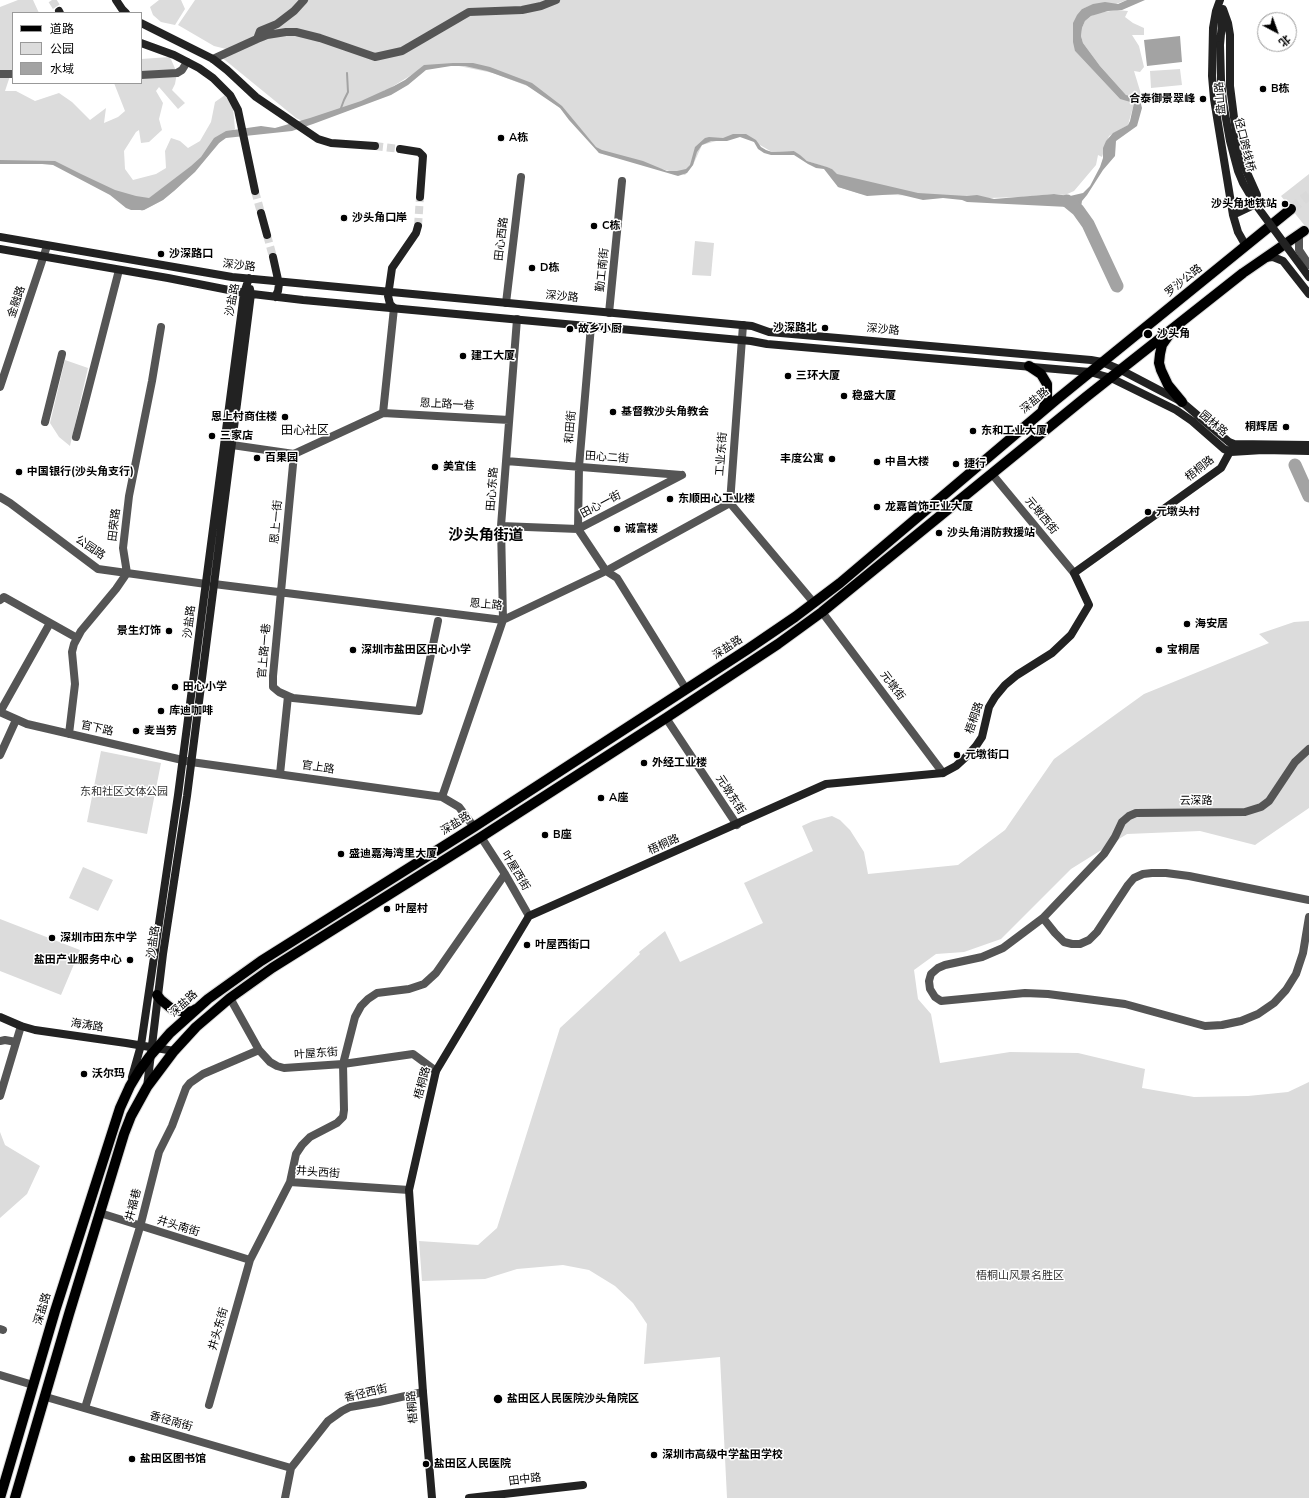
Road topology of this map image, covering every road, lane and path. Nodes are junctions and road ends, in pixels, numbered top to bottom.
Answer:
1 (116, 0) edge
2 (304, 0) edge
3 (556, 0) edge
4 (1220, 0) edge
5 (1224, 0) edge
6 (1223, 9) junction
7 (125, 12) edge
8 (142, 24) edge
9 (257, 39) junction
10 (142, 42) edge
11 (1220, 45) joint
12 (213, 59) junction
13 (187, 62) junction
14 (0, 74) edge
15 (12, 74) edge
16 (142, 75) edge
17 (375, 146) tunnel mouth
18 (400, 149) tunnel mouth
19 (521, 177) dead end
20 (622, 181) dead end
21 (255, 191) tunnel mouth
22 (420, 197) tunnel mouth
23 (1291, 209) tunnel mouth
24 (260, 213) tunnel mouth
25 (1233, 215) junction
26 (418, 226) tunnel mouth
27 (1301, 233) joint
28 (267, 235) tunnel mouth
29 (0, 237) edge
30 (47, 246) junction
31 (1246, 246) junction
32 (0, 249) edge
33 (44, 257) junction
34 (273, 257) tunnel mouth
35 (1264, 258) junction
36 (1309, 265) edge
37 (119, 270) junction
38 (1309, 277) edge
39 (249, 278) junction
40 (278, 282) junction
41 (389, 292) junction
42 (247, 293) junction
43 (1309, 294) edge
44 (275, 296) junction
45 (506, 303) junction
46 (394, 308) junction
47 (609, 312) junction
48 (517, 320) junction
49 (743, 325) junction
50 (591, 326) junction
51 (161, 327) dead end
52 (1175, 328) junction
53 (741, 340) junction
54 (62, 354) dead end
55 (1102, 362) junction
56 (1029, 366) junction
57 (1121, 370) junction
58 (1090, 372) junction
59 (1111, 378) junction
60 (0, 387) edge
61 (1182, 402) junction
62 (384, 413) junction
63 (1038, 414) junction
64 (509, 420) junction
65 (45, 422) dead end
66 (76, 437) dead end
67 (232, 445) junction
68 (1309, 445) edge
69 (1233, 448) junction
70 (1309, 451) edge
71 (294, 454) junction
72 (506, 461) junction
73 (579, 467) junction
74 (992, 474) junction
75 (682, 475) joint
76 (0, 497) edge
77 (730, 503) junction
78 (501, 526) junction
79 (578, 529) junction
80 (606, 571) junction
81 (127, 573) junction
82 (1074, 573) junction
83 (210, 584) junction
84 (281, 592) junction
85 (0, 600) edge
86 (814, 603) junction
87 (822, 612) junction
88 (503, 620) junction
89 (438, 621) dead end
90 (50, 623) junction
91 (77, 638) junction
92 (686, 689) junction
93 (288, 696) junction
94 (659, 707) junction
95 (0, 712) edge
96 (666, 718) junction
97 (16, 720) junction
98 (69, 734) junction
99 (1309, 749) edge
100 (0, 755) edge
101 (187, 762) junction
102 (943, 773) junction
103 (280, 774) junction
104 (442, 797) junction
105 (736, 825) junction
106 (474, 827) junction
107 (481, 837) junction
108 (505, 874) junction
109 (1309, 900) edge
110 (529, 916) junction
111 (1309, 917) edge
112 (1043, 918) junction
113 (158, 995) junction
114 (230, 998) junction
115 (200, 1005) junction
116 (0, 1017) edge
117 (21, 1026) junction
118 (0, 1041) edge
119 (16, 1042) junction
120 (141, 1045) junction
121 (153, 1050) junction
122 (259, 1050) junction
123 (174, 1051) junction
124 (343, 1064) junction
125 (436, 1071) junction
126 (130, 1086) junction
127 (147, 1087) junction
128 (0, 1096) edge
129 (290, 1182) junction
130 (409, 1190) junction
131 (100, 1213) junction
132 (140, 1227) junction
133 (250, 1260) junction
134 (0, 1375) edge
135 (34, 1385) junction
136 (423, 1392) junction
137 (46, 1397) junction
138 (209, 1404) dead end
139 (85, 1408) junction
140 (291, 1468) junction
141 (583, 1485) dead end
142 (0, 1498) edge
143 (15, 1498) edge
144 (285, 1498) edge
145 (432, 1498) edge
146 (469, 1498) edge

1 - 7 main road
2 - 9 street
3 - 9 street
4 - 25 main road, 盘山路
5 - 6 main road, 盘山路
6 - 11 main road, 盘山路
6 - 25 main road, 盘山路
8 - 12 main road
9 - 12 street
10 - 13 main road
11 - 38 main road, 径口跨线桥, bridge
12 - 17 main road
13 - 16 street
13 - 21 main road
14 - 15 street
18 - 22 main road
19 - 45 street, 田心西路
20 - 47 street, 勤工南街
23 - 31 main road, 罗沙公路
24 - 28 main road
25 - 31 main road, 盘山路
26 - 41 main road
27 - 35 main road
27 - 36 street
29 - 30 main road, 深沙路
30 - 33 street, 金融路
30 - 39 main road, 深沙路
31 - 55 main road, 罗沙公路
32 - 33 main road
33 - 37 main road
33 - 60 street, 金融路
34 - 40 main road
35 - 43 main road
35 - 52 main road
37 - 42 main road
37 - 66 street
39 - 40 main road, 深沙路
39 - 42 main road, 沙盐路
40 - 41 main road, 深沙路
40 - 44 main road
41 - 45 main road, 深沙路
41 - 46 main road
42 - 44 main road
42 - 67 main road, 沙盐路
42 - 83 main road, 沙盐路
44 - 46 main road
45 - 47 main road, 深沙路
46 - 48 main road
46 - 62 street
47 - 49 main road, 深沙路
48 - 50 main road
48 - 64 street, 田心东路
49 - 53 street, 工业东街
49 - 55 main road, 深沙路
50 - 53 main road
50 - 73 street, 和田街
51 - 81 street, 田荣路
52 - 57 main road
52 - 61 main road
53 - 56 main road
53 - 77 street, 工业东街
54 - 65 street
55 - 57 main road, 深沙路
55 - 58 main road, 罗沙公路
56 - 58 main road
56 - 63 main road
57 - 59 main road
57 - 61 main road, 园林路
58 - 59 main road
58 - 63 main road, 深盐路
59 - 69 main road, 园林路
59 - 74 main road
61 - 69 main road, 园林路
62 - 64 street, 恩上路一巷
62 - 71 street, 恩上路一巷
63 - 86 main road, 深盐路
64 - 72 street, 田心东路
67 - 71 street
67 - 83 main road, 沙盐路
68 - 69 main road, 园林路
69 - 70 main road, 园林路
69 - 82 main road, 梧桐路
71 - 84 street, 恩上一街
72 - 73 street, 田心二街
72 - 78 street, 田心东路
73 - 75 street, 田心二街
73 - 79 street, 和田街
74 - 82 street, 元墩西街
74 - 87 main road
75 - 79 street, 田心一街
76 - 81 street, 公园路
77 - 80 street, 恩上路
77 - 86 street
78 - 79 street, 田心一街
78 - 88 street, 田心东路
79 - 80 street
80 - 88 street, 恩上路
80 - 92 street
81 - 83 street, 公园路
81 - 91 street
82 - 102 main road, 梧桐路
83 - 84 street, 恩上路
83 - 101 main road, 沙盐路
84 - 88 street, 恩上路
84 - 93 street, 官上路一巷
85 - 90 street
86 - 92 main road, 深盐路
87 - 96 main road
87 - 102 street, 元墩街
88 - 104 street, 田心东路
89 - 93 street
90 - 91 street
90 - 95 street
91 - 98 street
92 - 94 main road, 深盐路
93 - 103 street
94 - 96 main road
94 - 106 main road, 深盐路
95 - 97 street, 官下路
96 - 105 street, 元墩东街
96 - 107 main road
97 - 98 street, 官下路
97 - 100 street
98 - 101 street, 官下路
99 - 112 street, 云深路
101 - 103 street, 官上路
101 - 113 main road, 沙盐路
101 - 120 main road, 沙盐路
102 - 105 main road, 梧桐路
103 - 104 street, 官上路
104 - 106 street
105 - 110 main road, 梧桐路
106 - 115 main road, 深盐路
107 - 108 street, 叶屋西街
107 - 114 main road
108 - 110 street, 叶屋西街
108 - 124 street
109 - 112 street
110 - 125 main road, 梧桐路
111 - 112 street
113 - 115 main road
113 - 121 main road, 沙盐路
114 - 122 street, 叶屋东街
114 - 123 main road
115 - 121 main road, 深盐路
116 - 117 main road, 海涛路
117 - 119 street
117 - 120 main road, 海涛路
118 - 119 street
119 - 128 street
120 - 121 main road, 海涛路
120 - 126 main road, 沙盐路
121 - 123 main road, 海涛路
121 - 126 main road, 深盐路
121 - 127 main road, 沙盐路
122 - 124 street, 叶屋东街
122 - 132 street, 井福巷
123 - 127 main road
124 - 125 street, 叶屋东街
124 - 129 street
125 - 130 main road, 梧桐路
126 - 135 main road, 深盐路
127 - 131 main road
129 - 130 street, 井头西街
129 - 133 street, 井头西街
130 - 136 main road, 梧桐路
131 - 132 street, 井头南街
131 - 137 main road
132 - 133 street, 井头南街
132 - 139 street, 井福巷
133 - 138 street, 井头东街
134 - 135 street
135 - 142 main road, 深盐路
136 - 140 street, 香径西街
136 - 145 main road, 梧桐路
137 - 139 street, 香径南街
137 - 143 main road
139 - 140 street, 香径南街
140 - 144 street
141 - 146 main road, 田中路

